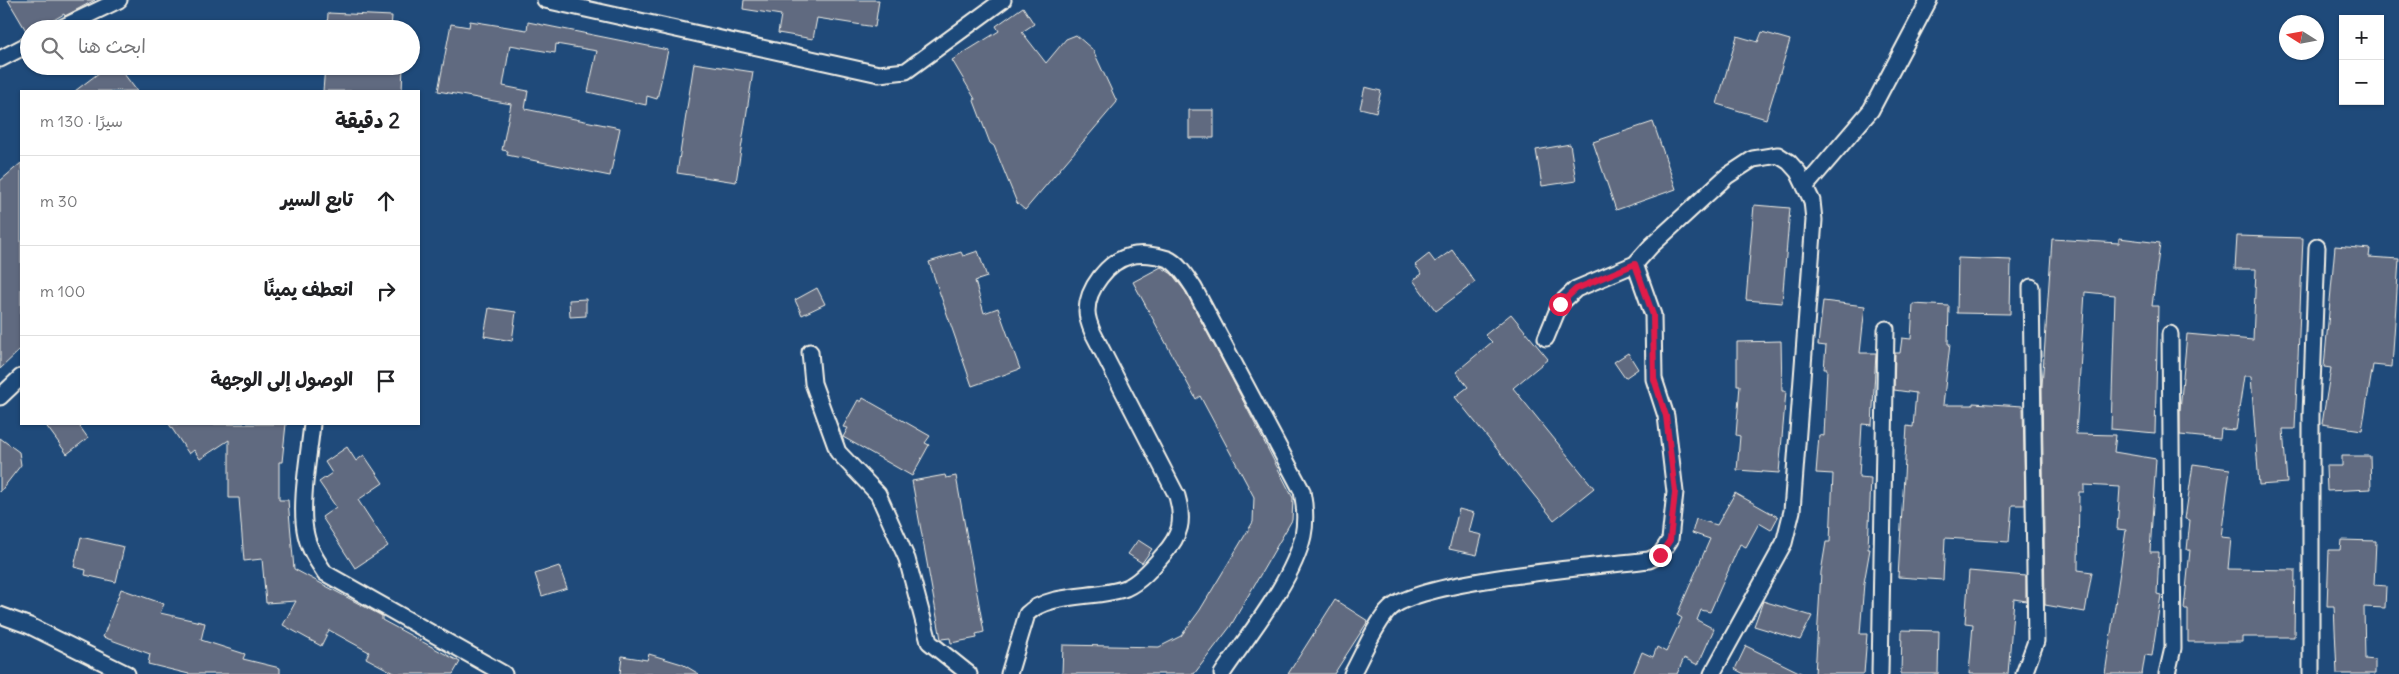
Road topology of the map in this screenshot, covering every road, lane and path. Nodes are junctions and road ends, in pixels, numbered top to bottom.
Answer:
1 (119, 0) edge
2 (545, 0) edge
3 (1003, 0) edge
4 (1929, 0) edge
5 (78, 20) edge
6 (20, 49) edge
7 (0, 60) edge
8 (1805, 187) junction
9 (2317, 248) dead end
10 (1635, 264) junction
11 (2031, 287) dead end
12 (1886, 329) dead end
13 (2170, 334) dead end
14 (1546, 338) dead end
15 (810, 352) dead end
16 (20, 378) edge
17 (0, 398) edge
18 (312, 425) edge
19 (0, 615) edge
20 (127, 674) edge
21 (504, 674) edge
22 (969, 674) edge
23 (1009, 674) edge
24 (1222, 674) edge
25 (1352, 674) edge
26 (1712, 674) edge
27 (1880, 674) edge
28 (2024, 674) edge
29 (2167, 674) edge
30 (2311, 674) edge

1 - 5 street
2 - 3 street
4 - 8 street
6 - 7 street
8 - 10 street
8 - 26 street
9 - 30 street
10 - 14 street
10 - 25 street
11 - 28 street
12 - 27 street
13 - 29 street
15 - 22 street
16 - 17 street
18 - 21 street
19 - 20 street
23 - 24 street

